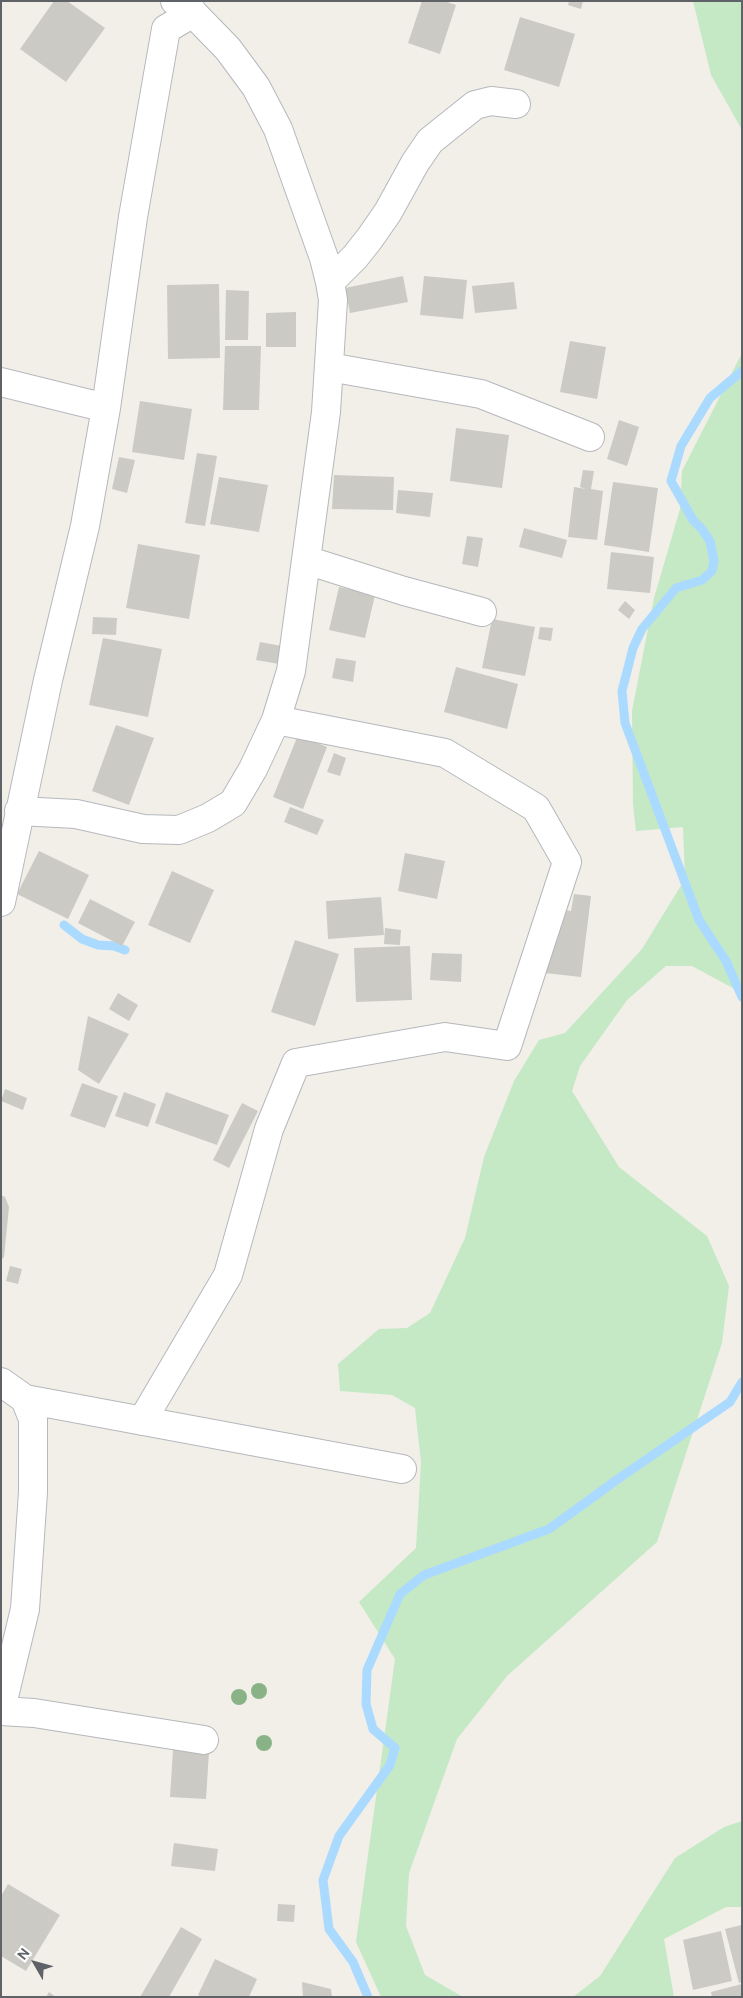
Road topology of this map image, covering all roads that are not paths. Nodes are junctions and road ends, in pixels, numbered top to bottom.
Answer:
1 (184, 5) edge
2 (516, 104) dead end
3 (330, 282) junction
4 (329, 366) junction
5 (1, 382) edge
6 (106, 408) junction
7 (590, 437) dead end
8 (306, 560) junction
9 (482, 612) dead end
10 (276, 720) junction
11 (19, 811) junction
12 (5, 866) edge
13 (1, 902) edge
14 (1, 1382) edge
15 (24, 1399) junction
16 (142, 1421) junction
17 (402, 1469) dead end
18 (1, 1710) edge
19 (204, 1740) dead end

1 - 3 street
1 - 6 street
2 - 3 street
3 - 4 street
4 - 7 street
4 - 8 street
5 - 6 street
6 - 11 street
8 - 9 street
8 - 10 street
10 - 11 street
10 - 16 street
11 - 12 street
12 - 13 street
14 - 15 street
15 - 16 street
15 - 18 street
16 - 17 street
18 - 19 street

